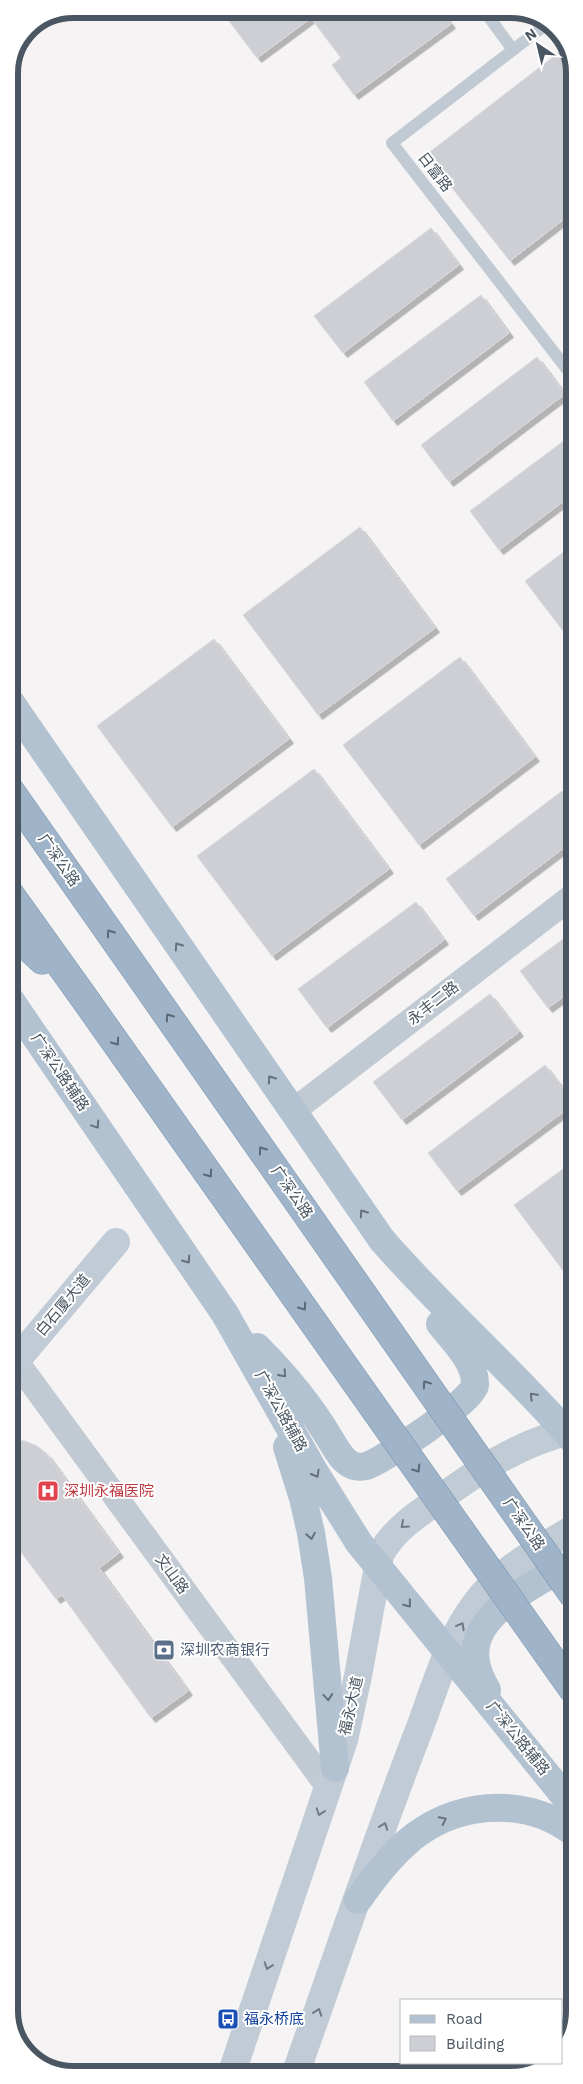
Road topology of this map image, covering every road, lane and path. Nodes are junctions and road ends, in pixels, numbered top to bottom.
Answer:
1 (490, 18) edge
2 (542, 28) edge
3 (513, 50) junction
4 (565, 367) edge
5 (18, 713) edge
6 (18, 802) edge
7 (565, 902) edge
8 (18, 906) edge
9 (18, 937) edge
10 (88, 1002) junction
11 (18, 1011) edge
12 (293, 1111) junction
13 (382, 1240) junction
14 (116, 1242) dead end
15 (224, 1314) junction
16 (18, 1358) edge
17 (18, 1370) edge
18 (268, 1388) junction
19 (565, 1428) edge
20 (565, 1436) edge
21 (565, 1534) edge
22 (377, 1567) junction
23 (565, 1569) edge
24 (565, 1583) edge
25 (449, 1654) junction
26 (565, 1678) edge
27 (521, 1741) junction
28 (332, 1777) junction
29 (565, 1797) edge
30 (565, 1828) edge
31 (358, 1900) junction
32 (233, 2066) edge
33 (299, 2066) edge

1 - 3 lane
2 - 3 lane, 日富路
3 - 4 lane, 日富路
12 -> 5 main road
24 -> 6 highway, 广深公路, bridge
7 - 12 street, 永丰二路
8 - 10 highway
9 - 10 highway
10 -> 26 highway, bridge
11 -> 15 main road, 广深公路辅路
13 -> 12 main road
15 -> 13 main road
19 -> 13 main road
14 - 16 main road, 白石厦大道
15 - 18 main road, 广深公路辅路
17 - 28 street, 文山路
18 -> 22 main road, 广深公路辅路
18 -> 28 main road
20 -> 22 main road, 福永大道
25 -> 21 main road
22 -> 25 main road, 广深公路辅路
22 - 28 main road, 福永大道
23 - 27 main road
25 - 27 main road, 广深公路辅路
31 -> 25 main road
27 - 29 main road, 广深公路辅路
28 -> 32 main road, 福永大道
31 -> 30 main road
33 -> 31 main road

